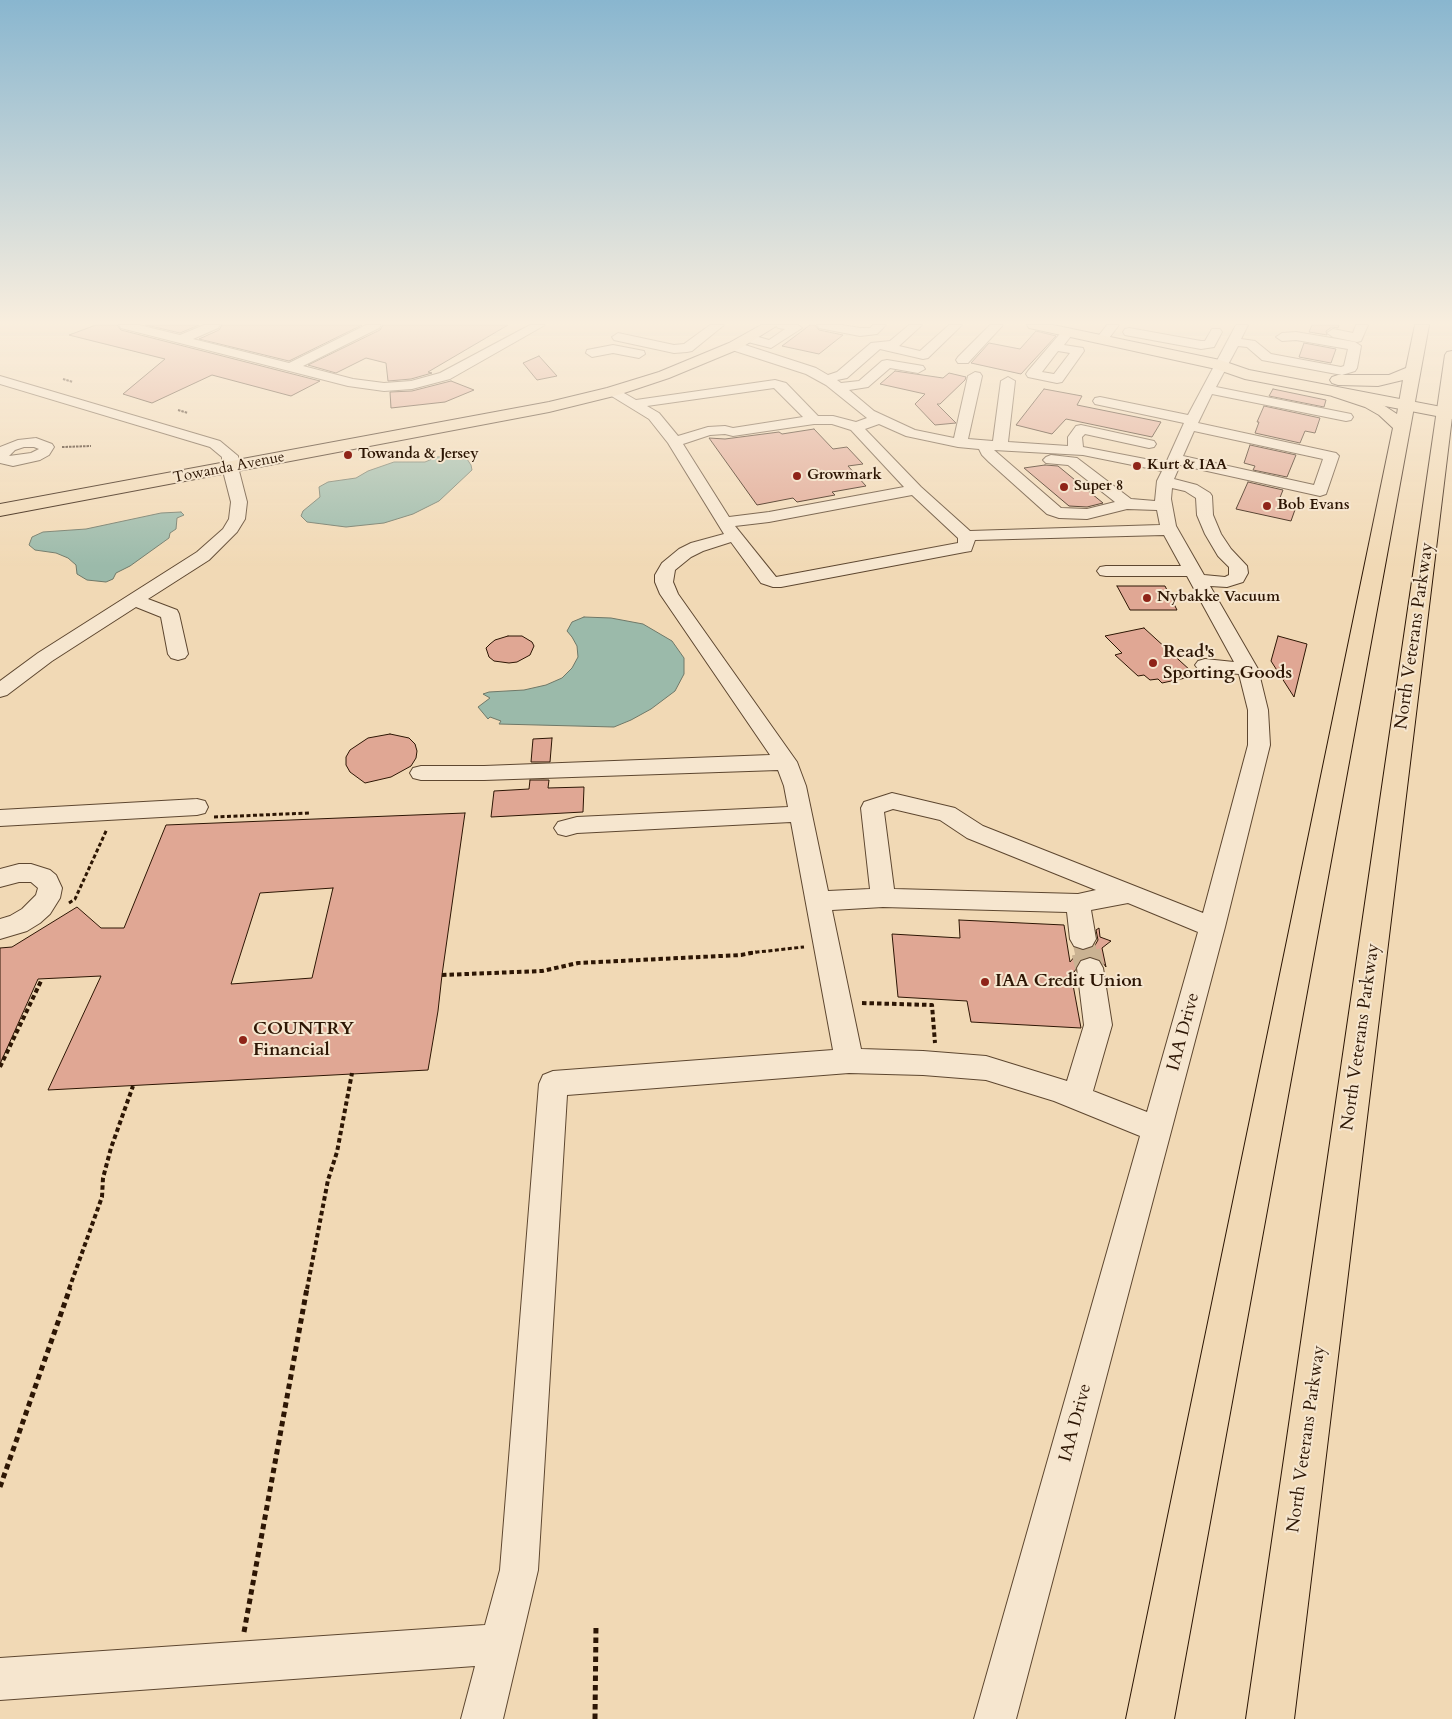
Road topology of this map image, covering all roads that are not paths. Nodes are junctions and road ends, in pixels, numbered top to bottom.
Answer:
1 (86, 405) edge
2 (556, 405) edge
3 (637, 405) edge
4 (800, 405) edge
5 (858, 405) edge
6 (968, 405) edge
7 (1002, 405) edge
8 (1120, 405) edge
9 (1199, 405) edge
10 (1287, 405) edge
11 (1373, 405) edge
12 (1397, 405) edge
13 (1449, 407) edge
14 (1406, 408) junction
15 (1346, 417) dead end
16 (879, 419) junction
17 (814, 420) junction
18 (1192, 420) junction
19 (856, 427) junction
20 (1239, 429) junction
21 (1446, 435) edge
22 (674, 441) junction
23 (960, 443) junction
24 (1149, 444) dead end
25 (5, 446) edge
26 (993, 446) junction
27 (47, 448) road end
28 (1076, 450) junction
29 (1016, 464) junction
30 (230, 467) junction
31 (1220, 469) junction
32 (1169, 489) junction
33 (916, 490) junction
34 (1127, 504) junction
35 (0, 510) edge
36 (729, 529) junction
37 (966, 536) junction
38 (1106, 571) dead end
39 (1195, 576) junction
40 (135, 600) junction
41 (178, 654) dead end
42 (1206, 665) dead end
43 (1248, 669) junction
44 (0, 692) edge
45 (786, 762) junction
46 (421, 773) dead end
47 (205, 812) road end
48 (800, 814) junction
49 (0, 818) edge
50 (566, 828) dead end
51 (0, 878) edge
52 (1128, 894) junction
53 (883, 898) junction
54 (818, 901) junction
55 (1078, 903) junction
56 (1212, 928) junction
57 (0, 929) edge
58 (1083, 939) tunnel mouth
59 (1090, 968) tunnel mouth
60 (849, 1061) junction
61 (1076, 1098) junction
62 (1157, 1129) junction
63 (502, 1644) junction
64 (0, 1679) edge
65 (482, 1719) edge
66 (995, 1719) edge
67 (1150, 1719) edge
68 (1270, 1719) edge

1 - 30 street
2 - 30 main road, Towanda Avenue
3 - 22 street
4 - 17 street
5 - 16 street
6 - 23 street
7 - 26 street
8 - 18 street
9 - 18 street
10 - 15 street
11 - 14 main road
12 - 14 main road
13 - 14 main road
13 - 21 main road, North Veterans Parkway
14 - 67 main road
16 - 19 street
16 - 23 street
17 - 19 street
17 - 22 street
18 - 20 street
18 - 32 street
19 - 33 street
20 - 31 street
20 - 31 street
21 - 68 main road, North Veterans Parkway
22 - 36 street
23 - 26 street
24 - 28 street
25 - 27 street
26 - 28 street
26 - 29 street
28 - 32 street
29 - 34 street
29 - 34 street
30 - 35 main road, Towanda Avenue
30 - 40 street
31 - 32 street
32 - 34 street
32 - 37 street
32 - 39 street, IAA Drive
32 - 39 street
33 - 36 street
33 - 37 street
36 - 37 street
36 - 45 street
38 - 39 street
39 - 43 street, IAA Drive
40 - 41 street
40 - 44 street
42 - 43 street
43 - 56 street, IAA Drive
45 - 46 street
45 - 48 street
47 - 49 street
48 - 50 street
48 - 54 street
51 - 57 street
52 - 53 street
52 - 55 street
52 - 56 street
53 - 54 street
53 - 55 street
54 - 60 street
55 - 58 street
56 - 62 street, IAA Drive
59 - 61 street
60 - 61 street
60 - 63 street
61 - 62 street
62 - 66 street, IAA Drive
63 - 64 street
63 - 65 street

